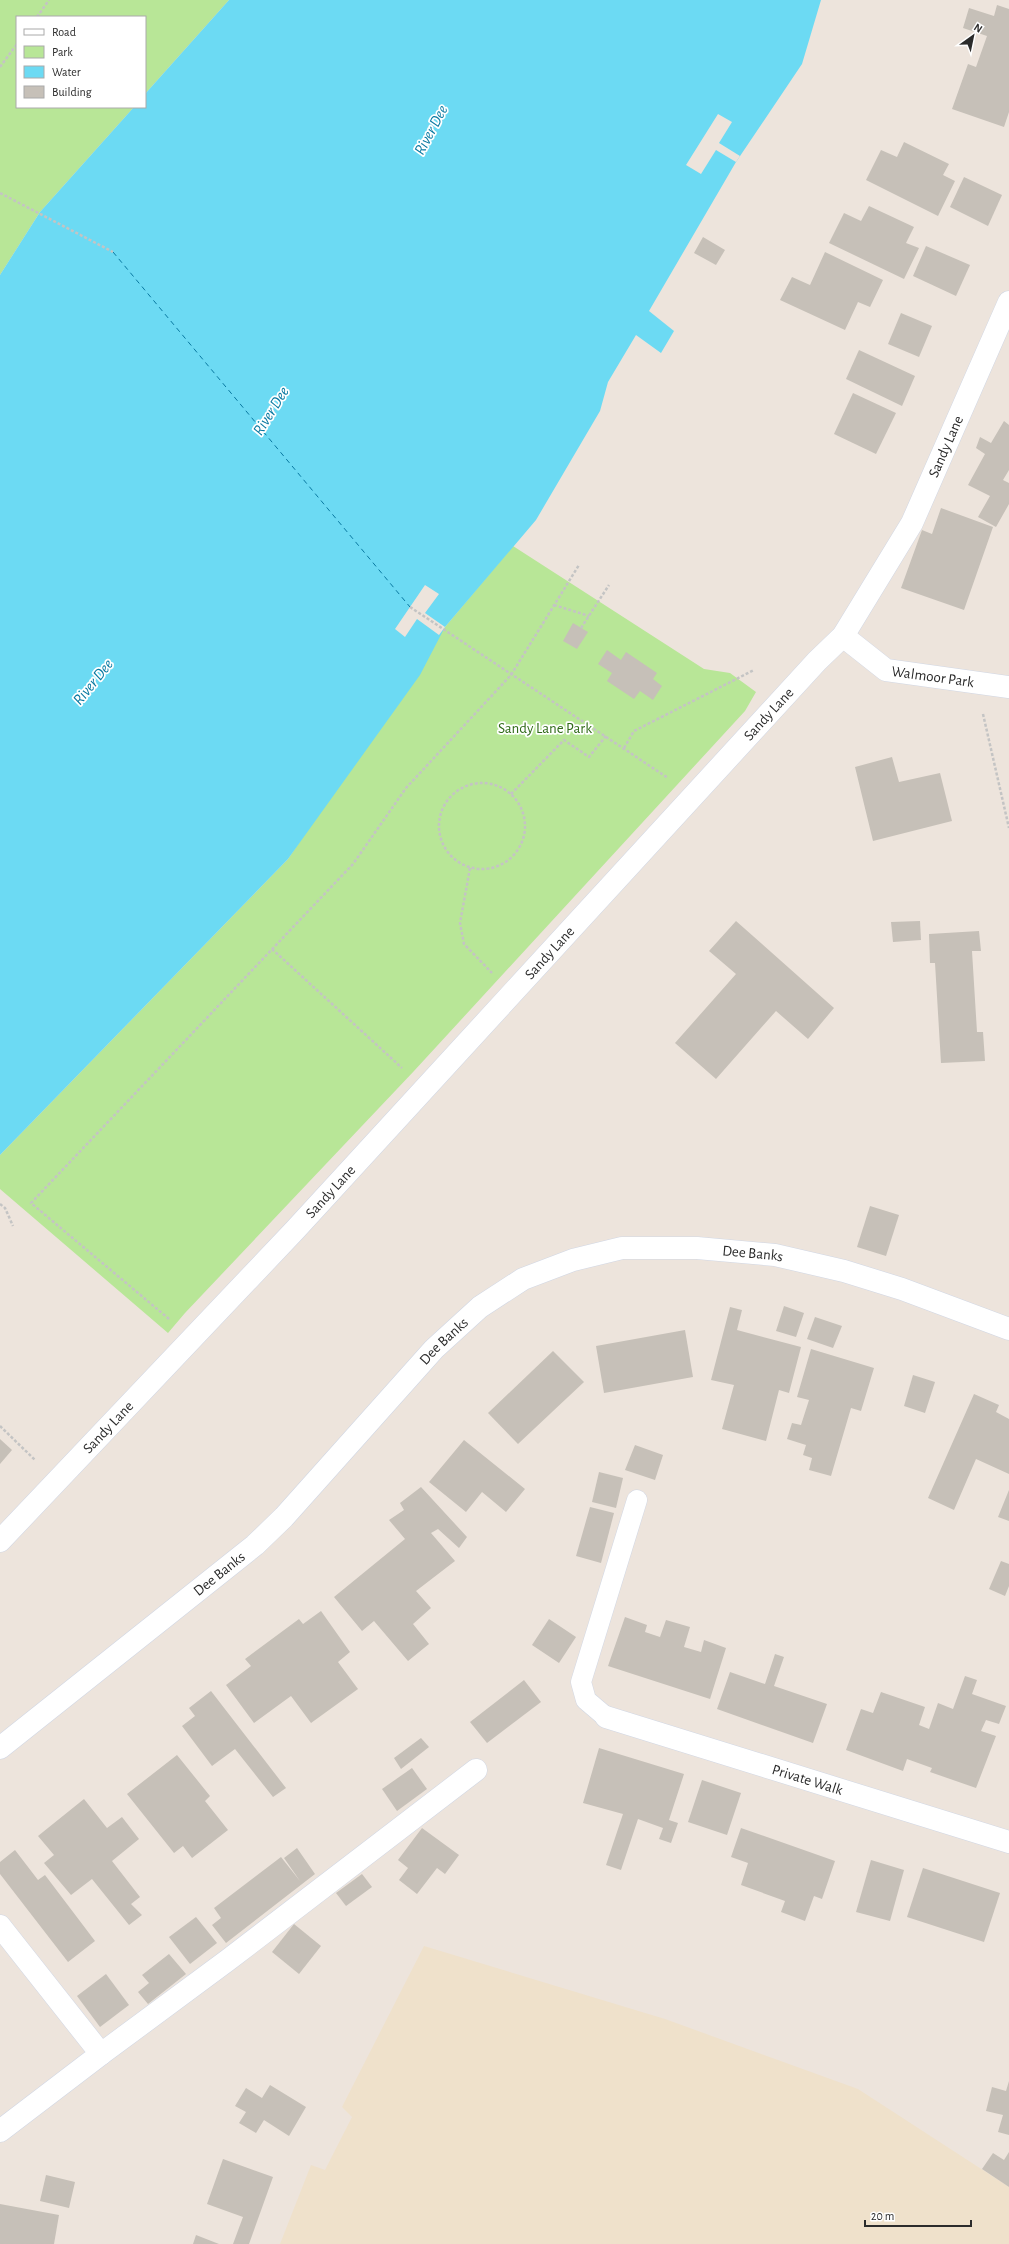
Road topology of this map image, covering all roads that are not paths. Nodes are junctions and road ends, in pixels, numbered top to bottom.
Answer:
1 (1009, 302) edge
2 (843, 636) junction
3 (1009, 687) edge
4 (1009, 1329) edge
5 (637, 1500) dead end
6 (0, 1541) edge
7 (606, 1717) joint
8 (0, 1748) edge
9 (476, 1770) dead end
10 (1009, 1842) edge
11 (0, 1926) edge
12 (101, 2054) junction
13 (0, 2131) edge

1 - 2 street, Sandy Lane
2 - 3 street, Walmoor Park
2 - 6 street, Sandy Lane
4 - 8 street, Dee Banks
5 - 7 lane
7 - 10 street, Private Walk
9 - 12 street
11 - 12 street
12 - 13 street

